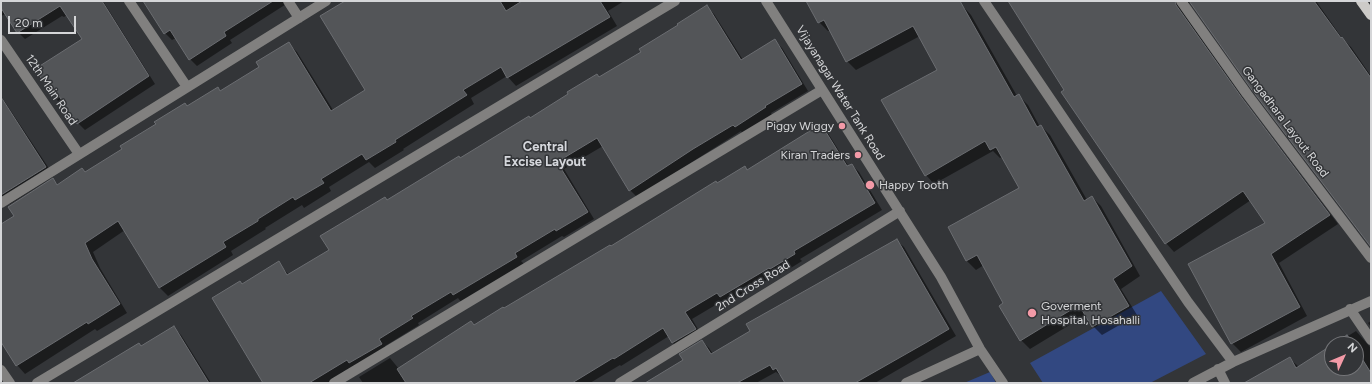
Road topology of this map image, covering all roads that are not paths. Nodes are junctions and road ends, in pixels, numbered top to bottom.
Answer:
1 (129, 1) edge
2 (288, 1) edge
3 (326, 1) edge
4 (675, 1) edge
5 (766, 1) edge
6 (984, 1) edge
7 (1181, 1) edge
8 (1361, 1) edge
9 (1371, 15) edge
10 (299, 18) junction
11 (1, 40) edge
12 (186, 87) junction
13 (822, 90) junction
14 (79, 154) junction
15 (1, 203) edge
16 (900, 211) junction
17 (1371, 258) edge
18 (1371, 301) edge
19 (1350, 309) junction
20 (1371, 340) edge
21 (980, 349) junction
22 (1233, 362) junction
23 (1218, 369) junction
24 (1, 370) edge
25 (10, 383) edge
26 (36, 383) edge
27 (334, 383) edge
28 (620, 383) edge
29 (906, 383) edge
30 (1003, 383) edge
31 (1193, 383) edge
32 (1225, 383) edge

1 - 12 street
2 - 10 street
3 - 10 street
4 - 26 street
5 - 13 street, Vijayanagar Water Tank Road
6 - 22 street
7 - 17 street, Gangadhara Layout Road
8 - 9 main road
10 - 12 street
11 - 14 street, 12th Main Road
12 - 14 street
13 - 16 street, Vijayanagar Water Tank Road
13 - 27 street
14 - 15 street
16 - 21 street, Vijayanagar Water Tank Road
16 - 28 street, 2nd Cross Road
18 - 19 street
19 - 20 street
19 - 22 street
21 - 29 street
21 - 30 street, Vijayanagar Water Tank Road
22 - 23 street
23 - 31 street
23 - 32 street
24 - 25 street

